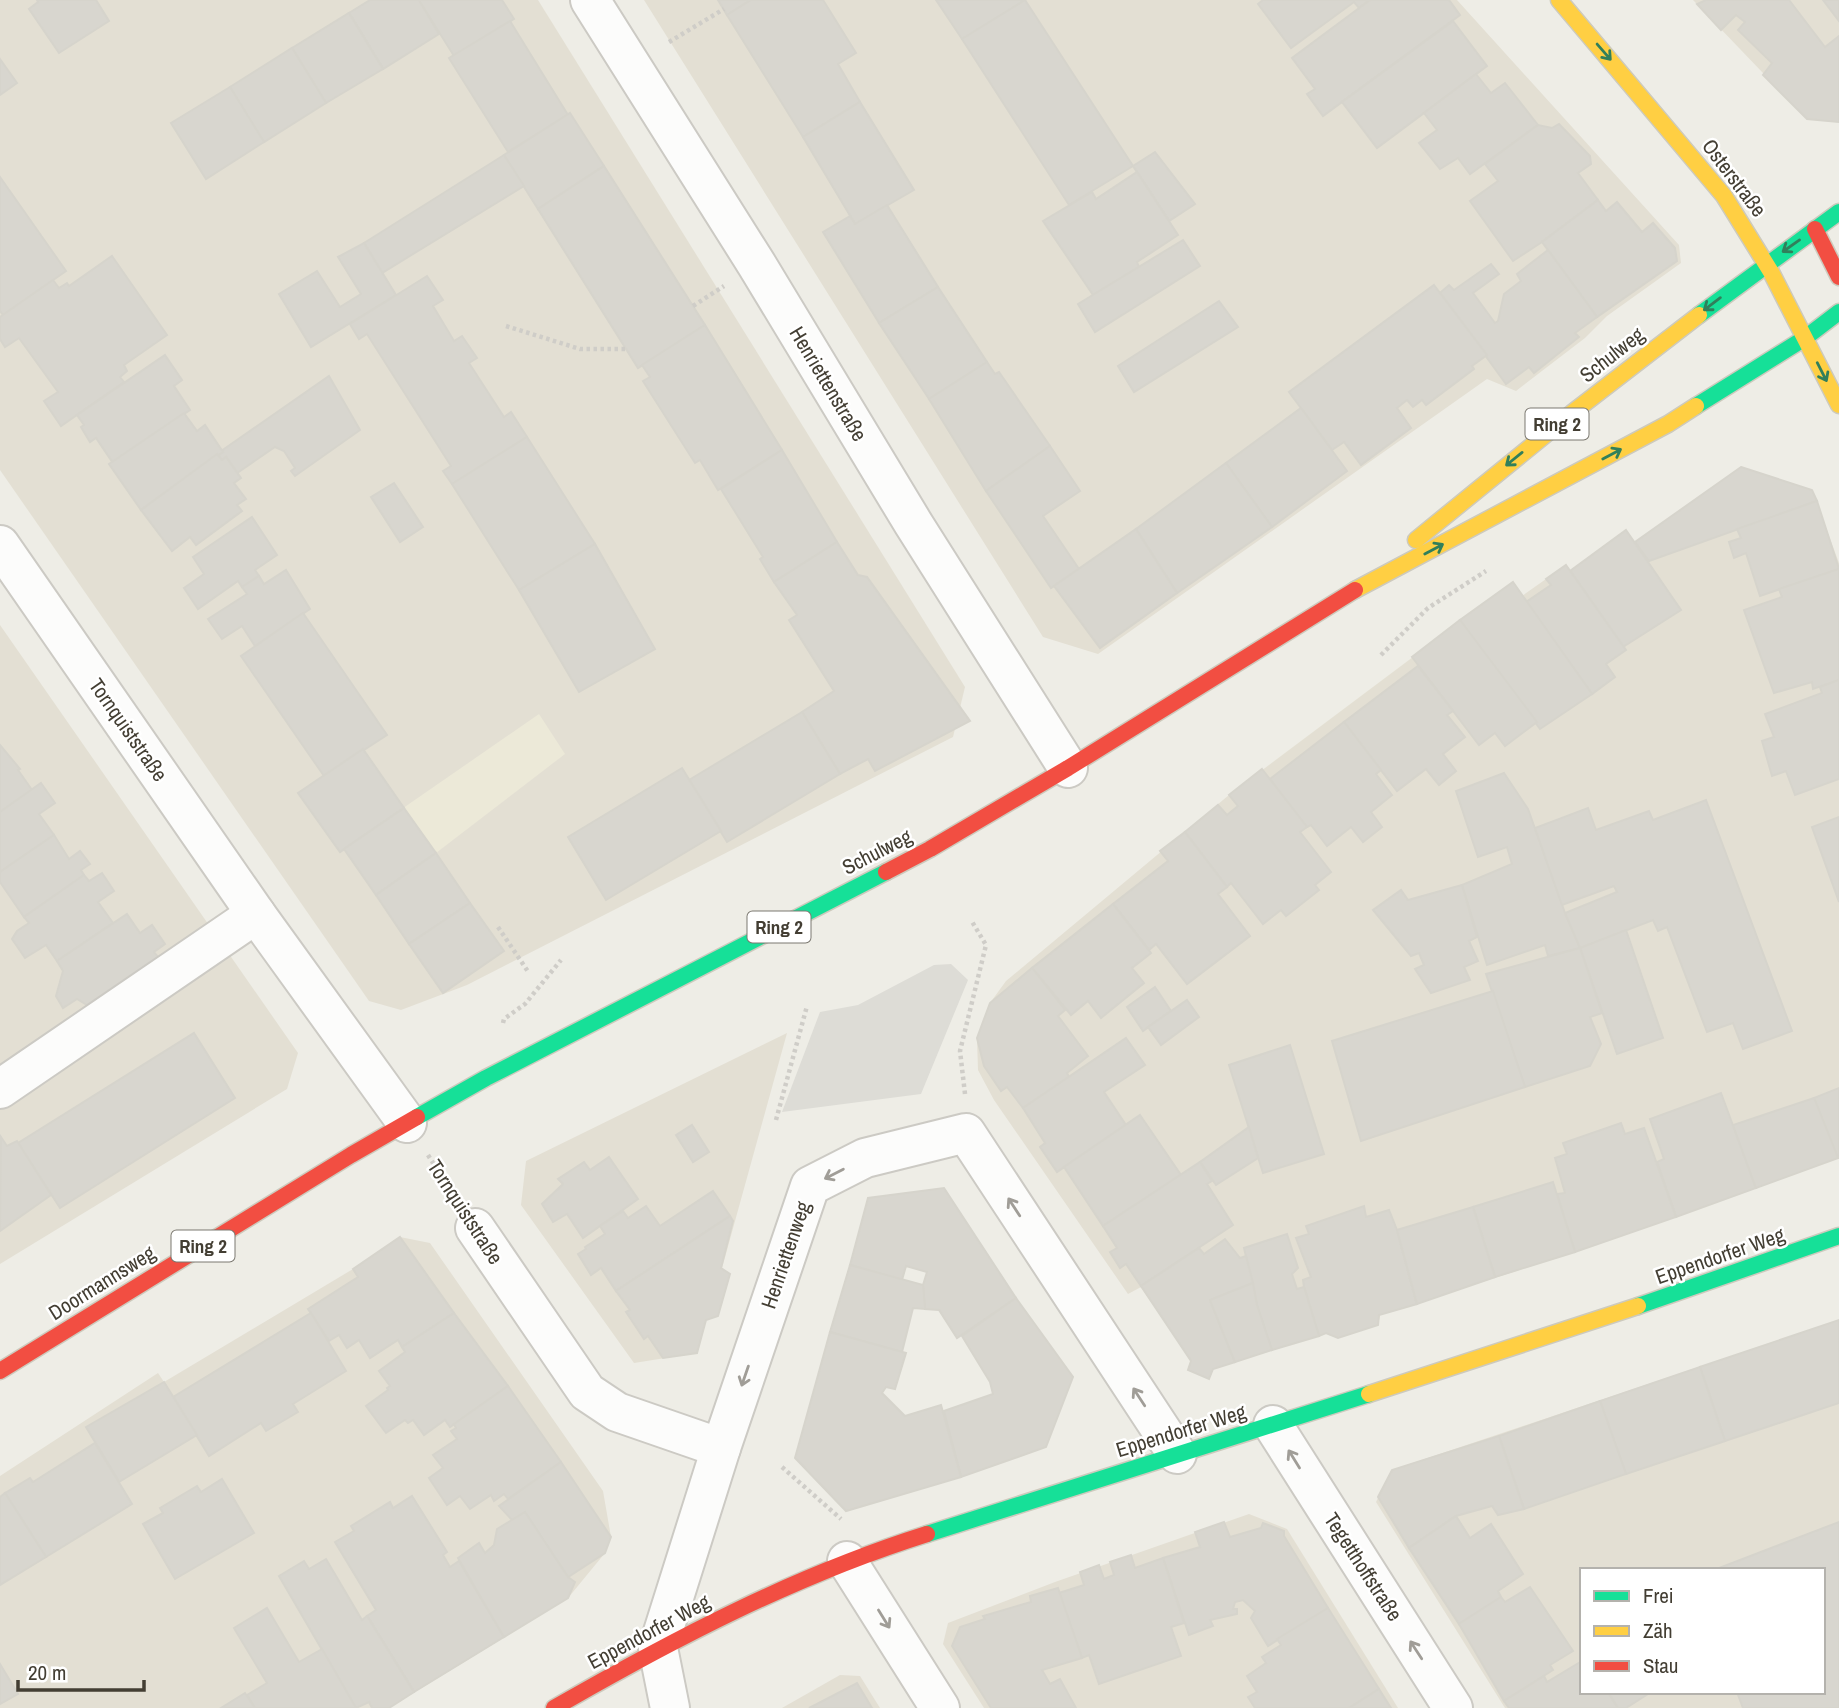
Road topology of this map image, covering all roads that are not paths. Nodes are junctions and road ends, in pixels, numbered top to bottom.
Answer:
1 (590, 0) edge
2 (1559, 0) edge
3 (1839, 212) edge
4 (1815, 229) junction
5 (1767, 263) junction
6 (1839, 277) edge
7 (1839, 312) edge
8 (1805, 338) junction
9 (1839, 405) edge
10 (0, 545) edge
11 (1352, 592) junction
12 (1068, 768) junction
13 (256, 914) junction
14 (0, 1089) edge
15 (407, 1123) junction
16 (475, 1228) road end
17 (1839, 1236) edge
18 (0, 1371) edge
19 (1273, 1425) junction
20 (721, 1448) junction
21 (1177, 1454) junction
22 (847, 1561) junction
23 (658, 1648) junction
24 (554, 1708) edge
25 (670, 1708) edge
26 (940, 1708) edge
27 (1453, 1708) edge

1 - 12 street, Henriettenstraße
2 -> 5 main road, Osterstraße
3 - 4 main road, Schulweg / Ring 2
4 -> 5 main road, Schulweg / Ring 2
4 - 6 main road
5 - 8 main road, Osterstraße
5 -> 11 main road, Schulweg / Ring 2
7 - 8 main road, Schulweg / Ring 2
8 -> 9 main road, Osterstraße
11 -> 8 main road, Schulweg / Ring 2
10 - 13 street, Tornquiststraße
11 - 12 main road, Schulweg / Ring 2
12 - 15 main road, Schulweg / Ring 2
13 - 14 street
13 - 15 street, Tornquiststraße
15 - 18 main road, Doormannsweg / Ring 2
16 - 20 street, Tornquiststraße
17 - 19 main road, Eppendorfer Weg
19 - 21 main road, Eppendorfer Weg
27 -> 19 street, Tegetthoffstraße
21 -> 20 street, Henriettenweg
20 - 23 street, Henriettenweg
21 - 22 main road, Eppendorfer Weg
22 - 23 main road, Eppendorfer Weg
22 -> 26 street
23 - 24 main road, Eppendorfer Weg
23 - 25 street

